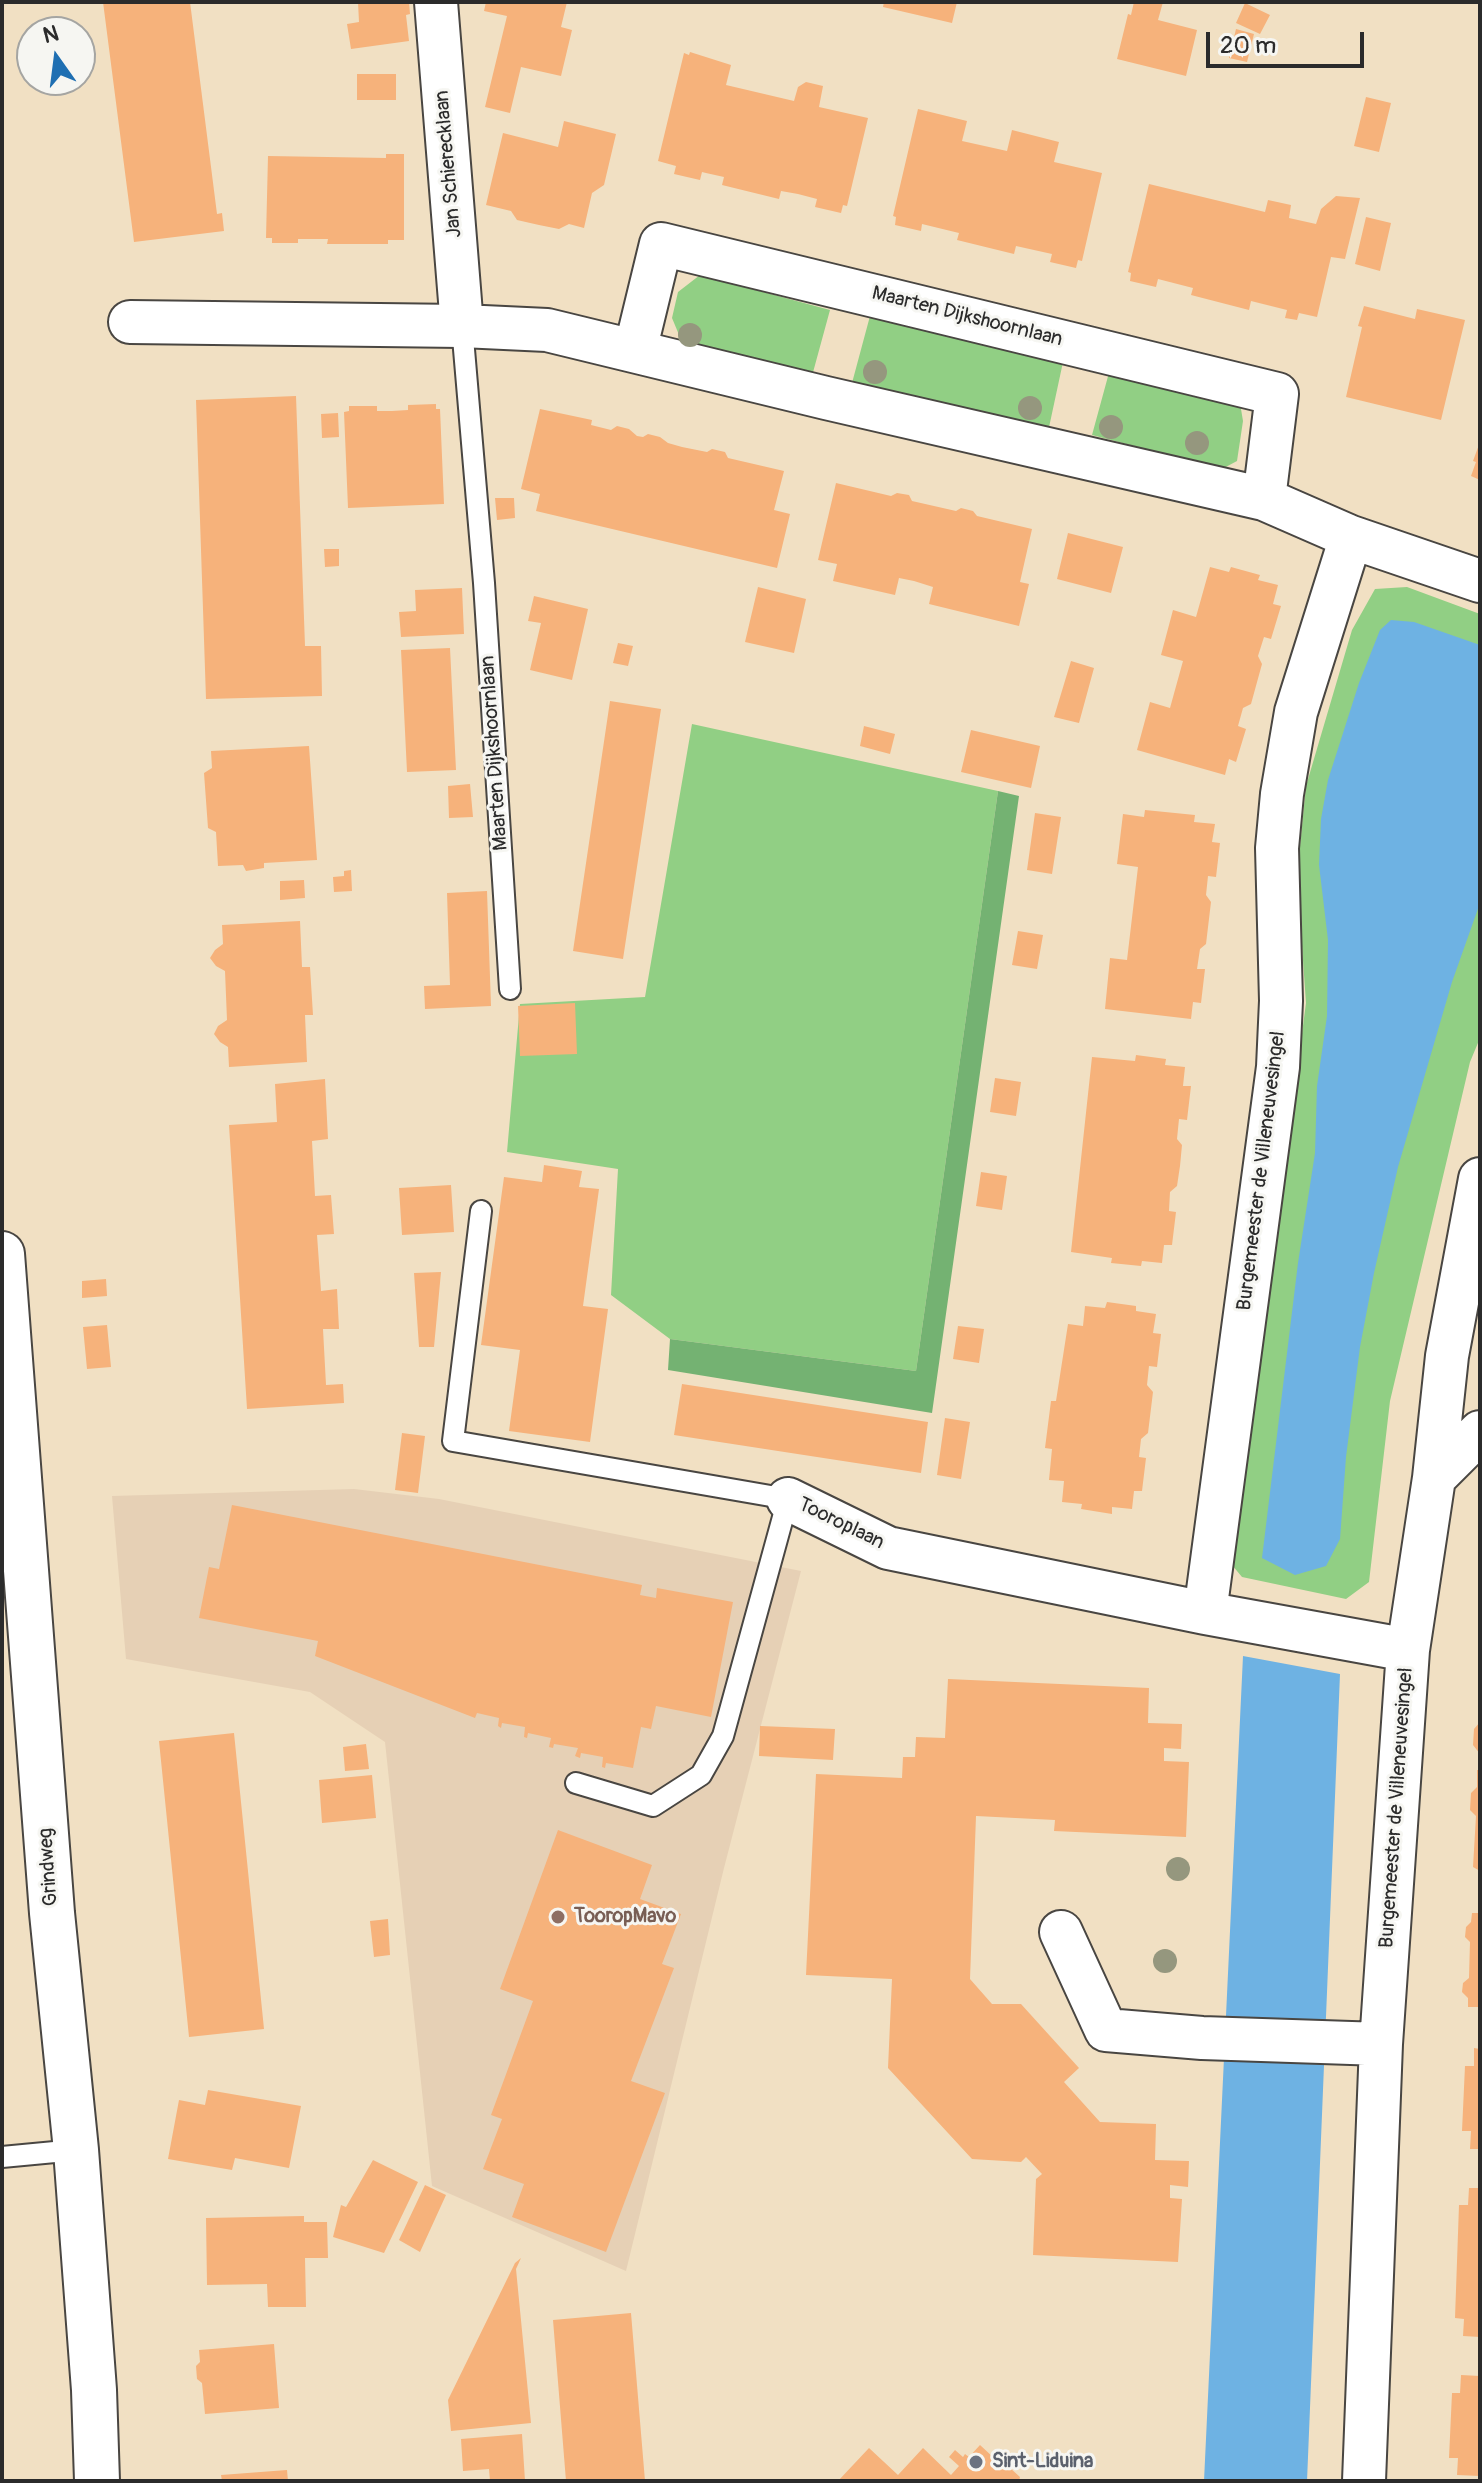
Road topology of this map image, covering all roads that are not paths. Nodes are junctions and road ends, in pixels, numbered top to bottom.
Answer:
1 (436, 2) edge
2 (130, 322) dead end
3 (462, 326) junction
4 (635, 351) junction
5 (1264, 499) junction
6 (1351, 537) junction
7 (1480, 581) edge
8 (510, 989) dead end
9 (1480, 1179) edge
10 (481, 1211) dead end
11 (2, 1254) edge
12 (1463, 1364) edge
13 (1480, 1432) edge
14 (1434, 1478) junction
15 (788, 1499) junction
16 (1222, 1616) junction
17 (1408, 1650) junction
18 (576, 1783) dead end
19 (1061, 1932) dead end
20 (1381, 2044) junction
21 (76, 2150) junction
22 (2, 2157) edge
23 (97, 2481) edge
24 (1364, 2481) edge

1 - 3 street, Jan Schierecklaan
2 - 3 street
3 - 4 street
3 - 8 lane, Maarten Dijkshoornlaan
4 - 5 street
4 - 5 street, Maarten Dijkshoornlaan
5 - 6 street
6 - 7 street
6 - 16 street, Burgemeester de Villeneuvesingel
9 - 12 street, Burgemeester de Villeneuvesingel
10 - 15 lane, Tooroplaan
11 - 21 street, Grindweg
12 - 14 street, Burgemeester de Villeneuvesingel
13 - 14 street
14 - 17 street, Burgemeester de Villeneuvesingel
15 - 16 street, Tooroplaan
15 - 18 lane
16 - 17 street, Tooroplaan
17 - 20 street, Burgemeester de Villeneuvesingel
19 - 20 street
20 - 24 street, Burgemeester de Villeneuvesingel
21 - 22 lane
21 - 23 street, Grindweg

